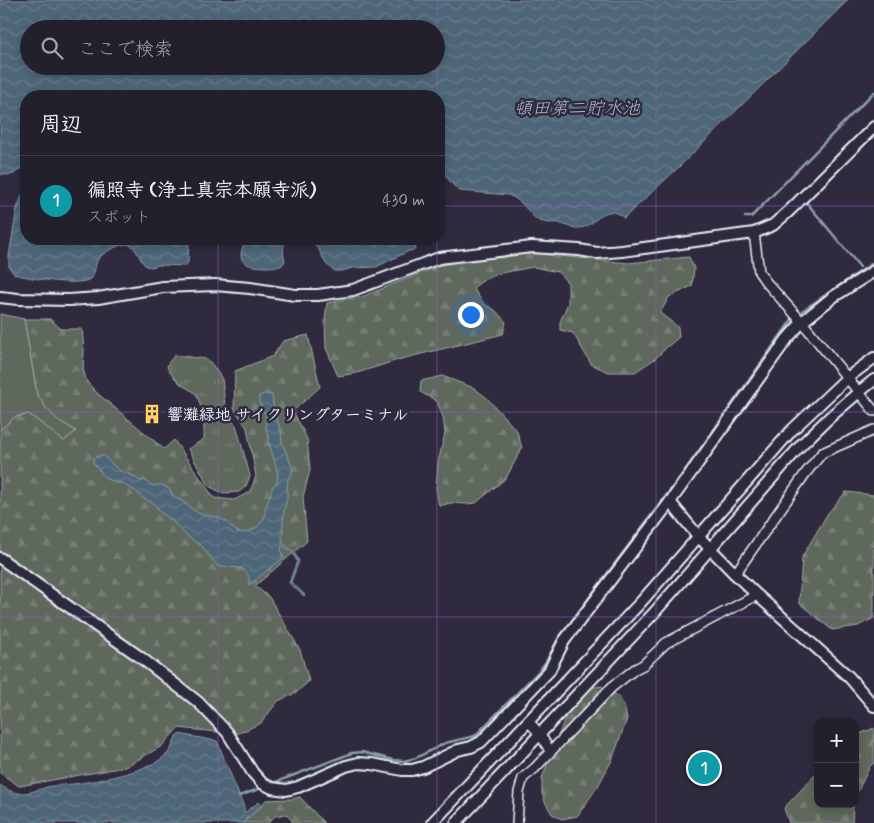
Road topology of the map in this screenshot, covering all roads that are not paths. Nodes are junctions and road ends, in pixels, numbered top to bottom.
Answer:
1 (874, 127) edge
2 (754, 233) junction
3 (874, 271) edge
4 (0, 297) edge
5 (802, 322) junction
6 (874, 358) edge
7 (847, 378) junction
8 (874, 380) edge
9 (859, 392) junction
10 (874, 411) edge
11 (874, 430) edge
12 (670, 502) junction
13 (698, 536) junction
14 (711, 549) junction
15 (0, 558) edge
16 (735, 574) junction
17 (756, 595) junction
18 (874, 706) edge
19 (528, 721) junction
20 (540, 734) junction
21 (550, 751) junction
22 (432, 823) edge
23 (456, 823) edge
24 (517, 823) edge

1 - 2 street
2 - 4 street
2 - 5 street
3 - 5 street
5 - 7 street
5 - 12 street
6 - 7 street
7 - 9 street
7 - 13 street
8 - 9 street
9 - 10 street
9 - 14 street
11 - 16 street
12 - 13 street
12 - 15 street
13 - 14 street
13 - 19 street
14 - 16 street
14 - 20 street
16 - 17 street
17 - 18 street
17 - 21 street
19 - 20 street
19 - 22 street
20 - 21 street
20 - 23 street
21 - 24 street

